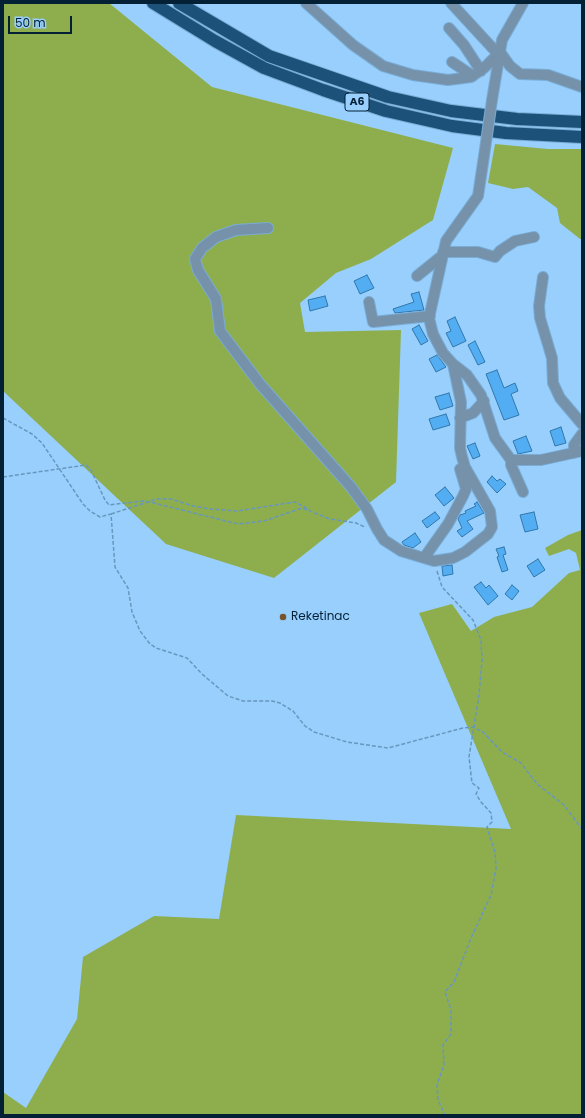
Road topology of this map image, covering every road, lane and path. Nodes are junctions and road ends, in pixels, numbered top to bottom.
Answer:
1 (152, 3) edge
2 (178, 3) edge
3 (306, 3) edge
4 (451, 3) edge
5 (523, 3) edge
6 (449, 28) dead end
7 (499, 53) junction
8 (452, 62) dead end
9 (477, 73) junction
10 (582, 87) edge
11 (582, 122) edge
12 (582, 137) edge
13 (268, 228) dead end
14 (534, 236) dead end
15 (443, 254) junction
16 (417, 276) dead end
17 (543, 277) dead end
18 (369, 302) dead end
19 (430, 316) junction
20 (453, 364) junction
21 (484, 401) junction
22 (3, 418) edge
23 (460, 418) junction
24 (582, 424) edge
25 (582, 434) edge
26 (578, 452) edge
27 (462, 458) junction
28 (511, 460) junction
29 (59, 468) junction
30 (3, 477) edge
31 (523, 492) dead end
32 (145, 501) junction
33 (312, 511) junction
34 (111, 514) junction
35 (368, 529) dead end
36 (424, 558) junction
37 (434, 561) junction
38 (473, 727) junction
39 (582, 829) edge
40 (445, 1115) edge

1 - 12 highway, A6
2 - 11 highway, A6
3 - 9 street
4 - 7 street
5 - 7 street
6 - 9 street
7 - 9 street
7 - 10 street
7 - 15 street, bridge
8 - 9 street
13 - 36 street
14 - 15 street
15 - 16 street
15 - 19 street
17 - 24 street
18 - 19 street
19 - 20 street
20 - 21 street
20 - 23 street
21 - 23 street
21 - 28 street
22 - 29 path
23 - 27 street
25 - 26 street
26 - 28 street
27 - 36 street
27 - 37 street
28 - 31 street
29 - 30 path
29 - 32 path
29 - 34 path
32 - 33 path
32 - 33 path
32 - 34 path
33 - 35 path
34 - 38 path
36 - 37 street
37 - 38 path
38 - 39 path
38 - 40 path

